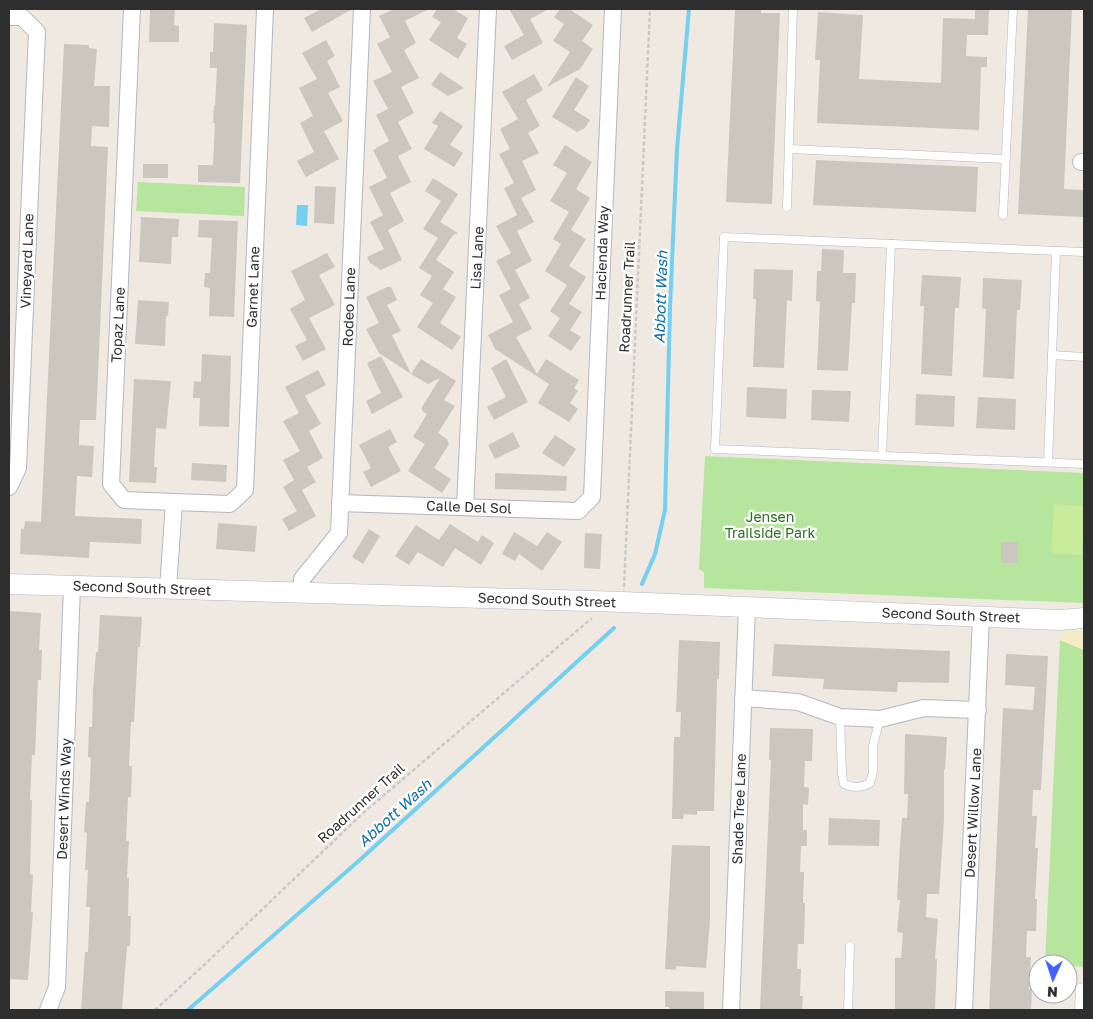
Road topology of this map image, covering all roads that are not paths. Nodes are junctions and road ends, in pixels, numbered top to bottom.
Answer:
1 (132, 9) edge
2 (265, 9) edge
3 (362, 9) edge
4 (488, 9) edge
5 (613, 9) edge
6 (794, 9) edge
7 (1013, 9) edge
8 (9, 17) edge
9 (789, 149) junction
10 (1005, 158) junction
11 (787, 207) dead end
12 (1003, 215) dead end
13 (891, 244) junction
14 (1056, 250) junction
15 (1084, 252) edge
16 (1052, 356) junction
17 (1084, 357) edge
18 (882, 455) junction
19 (1048, 462) junction
20 (1084, 464) edge
21 (9, 487) edge
22 (592, 497) joint
23 (174, 502) junction
24 (340, 502) junction
25 (465, 507) junction
26 (9, 584) edge
27 (72, 586) junction
28 (168, 589) junction
29 (301, 593) junction
30 (747, 607) junction
31 (981, 616) junction
32 (1084, 618) edge
33 (743, 698) junction
34 (978, 710) junction
35 (840, 717) junction
36 (880, 719) junction
37 (850, 946) dead end
38 (1084, 989) edge
39 (48, 1010) edge
40 (731, 1010) edge
41 (848, 1010) edge
42 (964, 1010) edge
43 (1079, 1010) edge

1 - 23 street, Topaz Lane
2 - 23 street, Garnet Lane
3 - 24 street, Rodeo Lane
4 - 25 street, Lisa Lane
5 - 22 street, Hacienda Way
6 - 9 lane
7 - 10 lane
8 - 21 street, Vineyard Lane
9 - 10 lane
9 - 11 lane
10 - 12 lane
13 - 14 lane
13 - 18 lane
13 - 18 lane
14 - 15 lane
14 - 16 lane
16 - 17 lane
16 - 19 lane
18 - 19 lane
19 - 20 lane
22 - 25 street, Calle Del Sol
23 - 28 street
24 - 25 street, Calle Del Sol
24 - 29 street, Rodeo Lane
26 - 27 street, Second South Street
27 - 28 street, Second South Street
27 - 39 street, Desert Winds Way
28 - 29 street, Second South Street
29 - 30 street, Second South Street
30 - 31 street, Second South Street
30 - 33 street, Shade Tree Lane
31 - 32 street, Second South Street
31 - 34 street, Desert Willow Lane
33 - 35 street
33 - 40 street, Shade Tree Lane
34 - 36 street
34 - 42 street, Desert Willow Lane
35 - 36 street
35 - 36 lane
37 - 41 lane
38 - 43 lane

